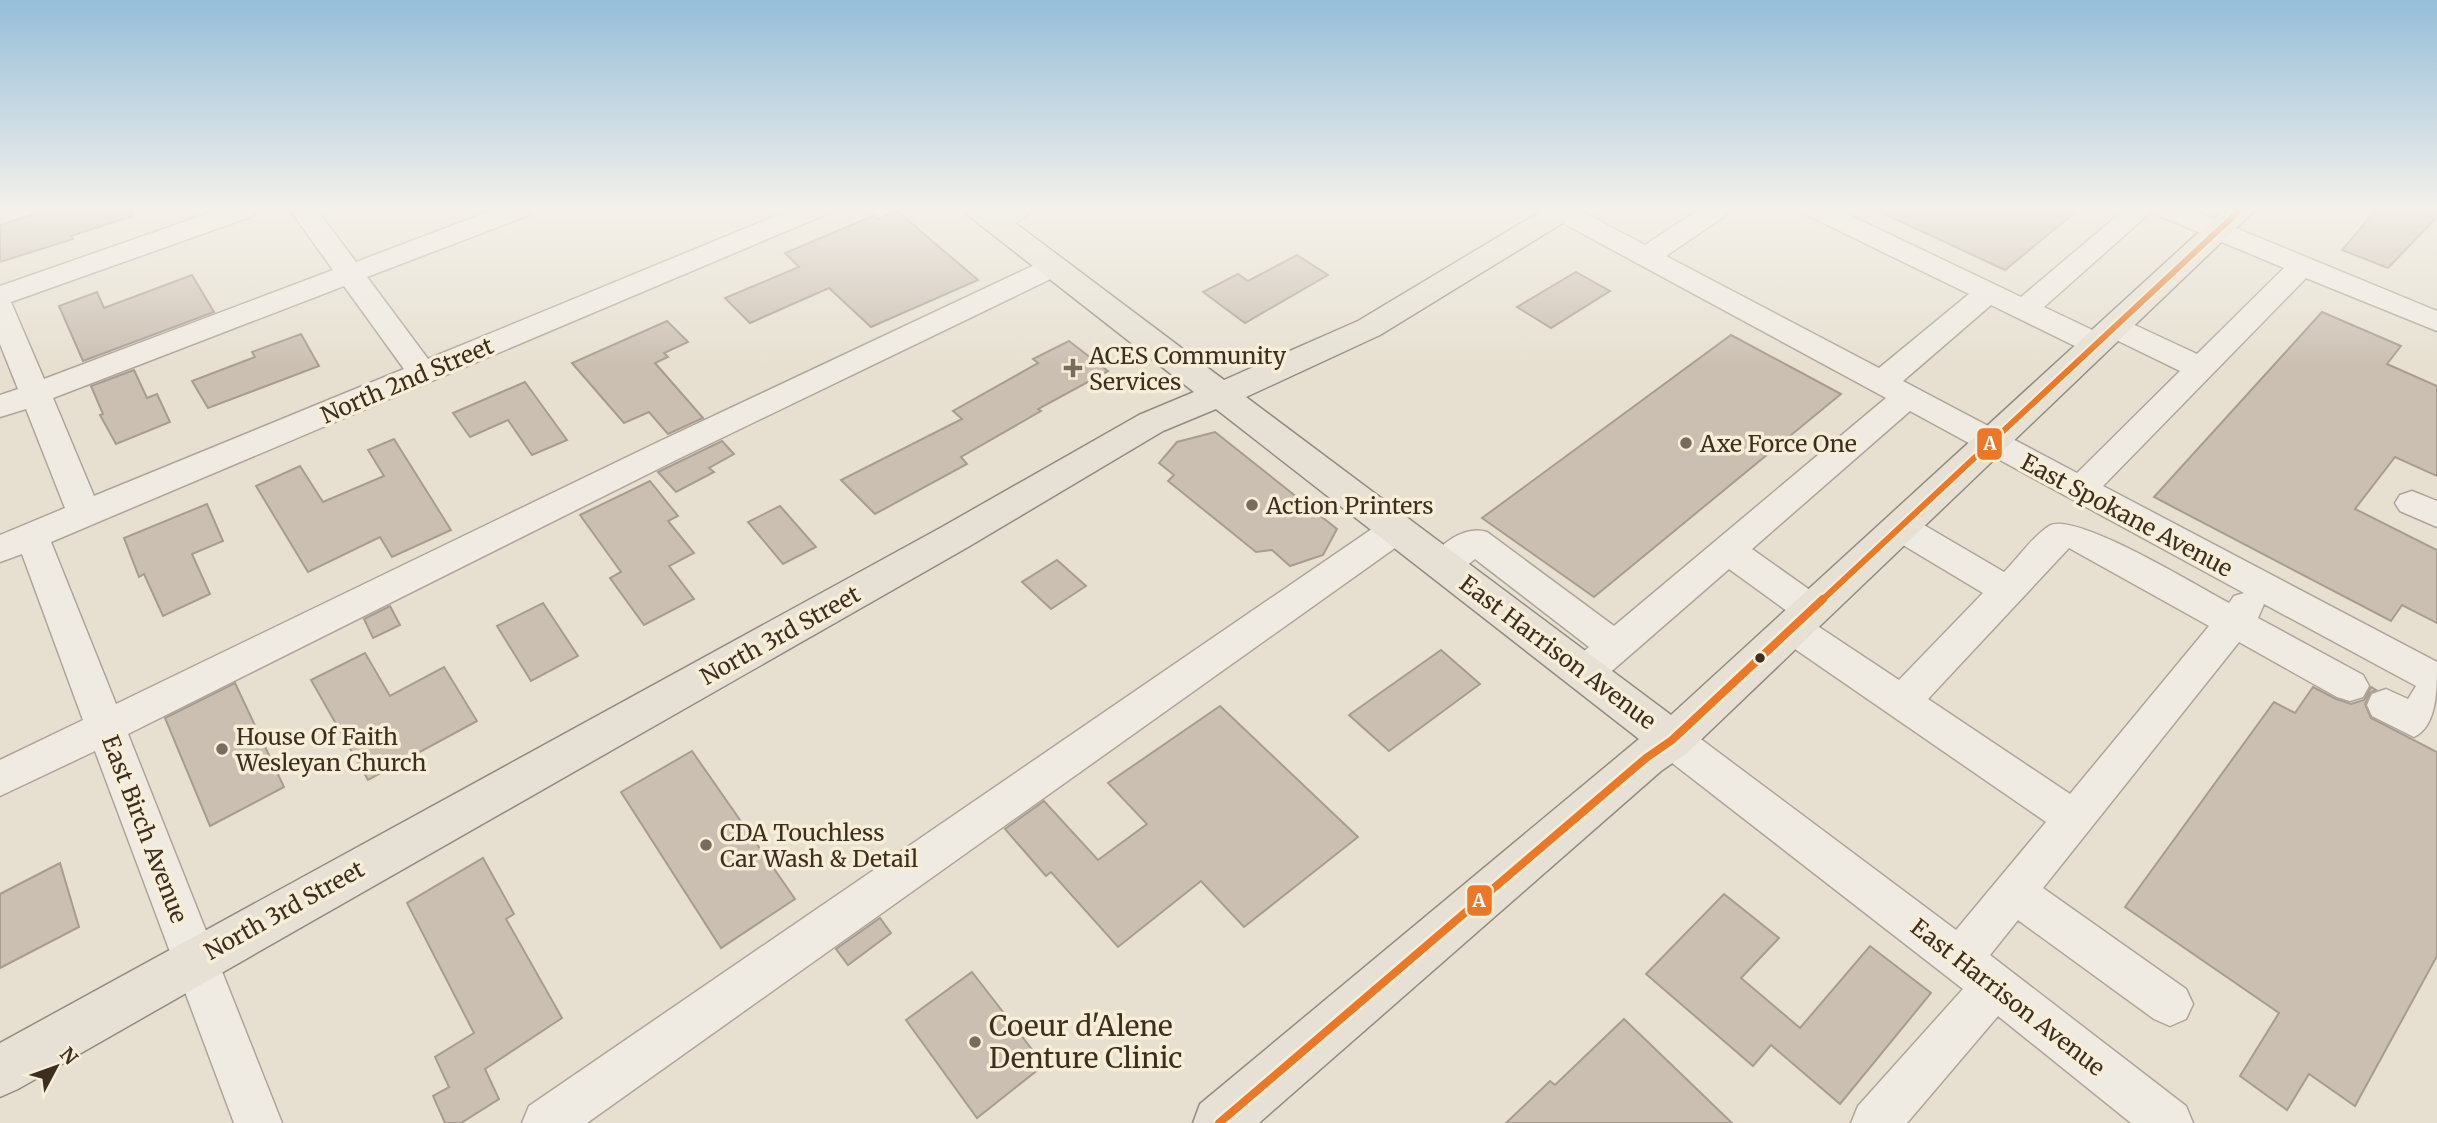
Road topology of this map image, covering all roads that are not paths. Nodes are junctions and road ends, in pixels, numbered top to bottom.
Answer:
1 (95, 262) edge
2 (342, 262) edge
3 (383, 262) edge
4 (688, 262) edge
5 (1048, 262) edge
6 (1476, 262) edge
7 (1655, 262) edge
8 (1927, 262) edge
9 (2079, 262) edge
10 (2183, 262) edge
11 (2283, 262) edge
12 (1053, 267) junction
13 (2295, 272) junction
14 (351, 275) junction
15 (1989, 292) junction
16 (0, 296) edge
17 (0, 307) edge
18 (2024, 309) junction
19 (2437, 322) edge
20 (2105, 335) junction
21 (2437, 338) edge
22 (2200, 368) junction
23 (423, 373) junction
24 (1894, 390) junction
25 (1220, 393) junction
26 (33, 395) junction
27 (0, 407) edge
28 (1990, 442) junction
29 (2080, 490) junction
30 (83, 514) junction
31 (1900, 527) junction
32 (1397, 529) junction
33 (16, 542) edge
34 (1727, 550) junction
35 (1444, 565) junction
36 (2262, 587) junction
37 (2008, 591) junction
38 (1801, 619) junction
39 (2233, 623) junction
40 (1614, 646) junction
41 (1585, 672) junction
42 (2437, 682) edge
43 (2350, 686) dead end
44 (1902, 702) junction
45 (2386, 705) dead end
46 (105, 727) junction
47 (1672, 740) junction
48 (0, 779) edge
49 (2074, 819) junction
50 (2014, 891) junction
51 (1960, 959) junction
52 (195, 960) junction
53 (1995, 986) junction
54 (2171, 1004) dead end
55 (0, 1071) edge
56 (258, 1123) edge
57 (546, 1123) edge
58 (1219, 1123) edge
59 (1875, 1123) edge
60 (2169, 1123) edge

1 - 16 street
2 - 14 street
3 - 14 street
4 - 23 street, North 2nd Street
5 - 12 main road, East Harrison Avenue
6 - 25 main road, North 3rd Street
7 - 24 street, East Spokane Avenue
8 - 15 street
9 - 18 street
10 - 20 main road
11 - 13 street
12 - 25 main road, East Harrison Avenue
12 - 46 street
13 - 19 street
13 - 21 street
13 - 22 street
14 - 23 street
14 - 26 street
15 - 18 street
15 - 24 street
17 - 26 street
18 - 20 street
20 - 22 street
20 - 28 main road
22 - 29 street
23 - 30 street, North 2nd Street
24 - 28 street, East Spokane Avenue
24 - 34 street
25 - 32 main road, East Harrison Avenue
25 - 52 main road, North 3rd Street
26 - 27 street
26 - 30 street
28 - 29 street, East Spokane Avenue
28 - 31 main road
29 - 36 street, East Spokane Avenue
30 - 33 street, North 2nd Street
31 - 37 street
31 - 38 main road
32 - 35 main road, East Harrison Avenue
32 - 57 street
33 - 46 street, East Birch Avenue
34 - 38 street
34 - 40 street
35 - 40 street
35 - 41 main road, East Harrison Avenue
36 - 39 street
36 - 42 street, East Spokane Avenue
37 - 39 street
37 - 44 street
38 - 44 street
38 - 47 main road
39 - 43 street
39 - 49 street
40 - 41 street
41 - 47 main road, East Harrison Avenue
42 - 45 street
44 - 49 street
46 - 48 street
46 - 52 street, East Birch Avenue
47 - 51 street, East Harrison Avenue
47 - 58 main road
49 - 50 street
50 - 51 street
50 - 54 street
51 - 53 street, East Harrison Avenue
52 - 55 main road, North 3rd Street
52 - 56 street, East Birch Avenue
53 - 59 street
53 - 60 street, East Harrison Avenue

